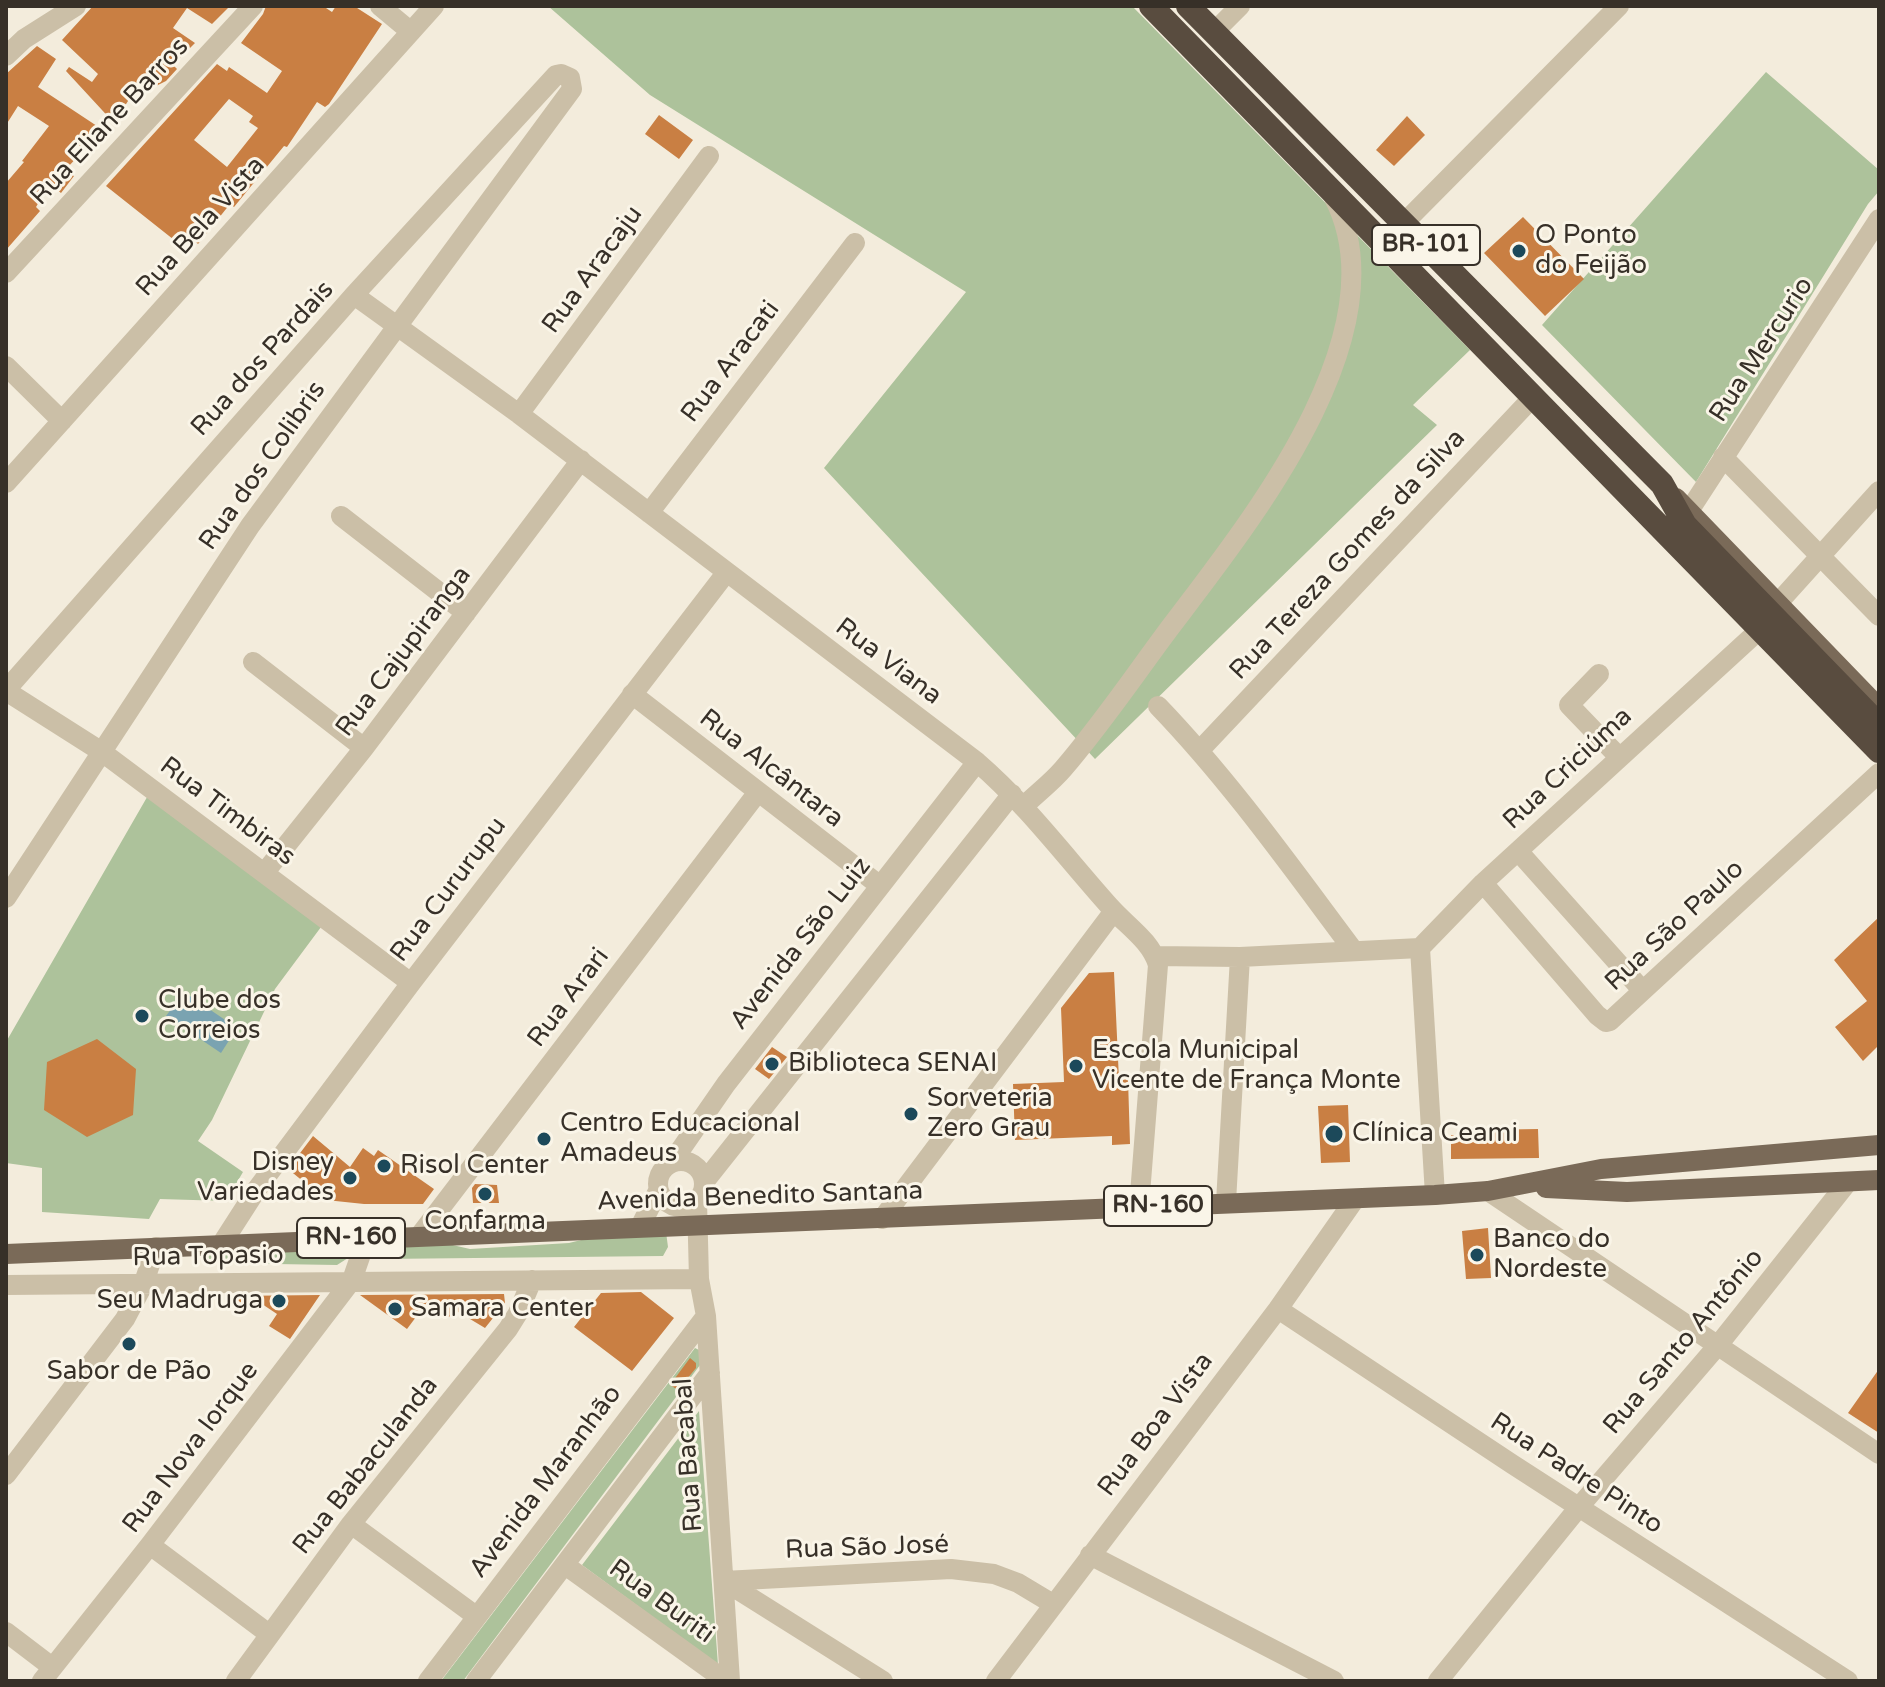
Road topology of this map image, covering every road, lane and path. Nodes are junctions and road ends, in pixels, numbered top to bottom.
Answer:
1 (76, 6) edge
2 (253, 6) edge
3 (380, 6) edge
4 (434, 6) edge
5 (1151, 6) edge
6 (1188, 6) edge
7 (1240, 6) edge
8 (1619, 6) edge
9 (410, 31) junction
10 (1214, 32) junction
11 (6, 56) edge
12 (567, 75) joint
13 (709, 156) dead end
14 (1323, 181) junction
15 (1879, 219) edge
16 (1404, 223) junction
17 (855, 243) dead end
18 (6, 273) edge
19 (354, 295) junction
20 (396, 325) junction
21 (6, 366) edge
22 (1534, 396) junction
23 (519, 414) junction
24 (62, 421) junction
25 (1723, 457) junction
26 (581, 460) junction
27 (6, 483) edge
28 (1662, 484) junction
29 (1879, 491) edge
30 (1689, 511) junction
31 (649, 513) junction
32 (341, 516) dead end
33 (1820, 555) junction
34 (726, 573) junction
35 (466, 613) junction
36 (1879, 616) edge
37 (1766, 619) junction
38 (253, 662) dead end
39 (1599, 674) dead end
40 (6, 690) edge
41 (632, 694) junction
42 (1158, 706) dead end
43 (1879, 708) edge
44 (1879, 725) edge
45 (364, 748) junction
46 (1200, 750) junction
47 (1879, 751) edge
48 (102, 752) junction
49 (1619, 757) junction
50 (1879, 758) edge
51 (977, 762) junction
52 (1879, 773) edge
53 (758, 792) junction
54 (1018, 800) junction
55 (1518, 851) junction
56 (265, 872) junction
57 (1483, 883) junction
58 (879, 885) junction
59 (6, 898) edge
60 (1114, 911) junction
61 (1420, 948) junction
62 (1354, 951) junction
63 (1155, 956) junction
64 (1240, 957) junction
65 (411, 983) junction
66 (1642, 990) junction
67 (1879, 1145) edge
68 (672, 1162) junction
69 (1879, 1180) edge
70 (705, 1181) junction
71 (1847, 1183) junction
72 (1515, 1186) junction
73 (658, 1191) junction
74 (1488, 1191) junction
75 (1435, 1195) junction
76 (1355, 1199) junction
77 (697, 1201) junction
78 (1226, 1202) junction
79 (1139, 1207) junction
80 (882, 1219) junction
81 (697, 1226) junction
82 (640, 1227) junction
83 (420, 1235) junction
84 (367, 1237) junction
85 (221, 1245) junction
86 (156, 1247) junction
87 (6, 1254) edge
88 (699, 1279) junction
89 (352, 1280) junction
90 (532, 1280) junction
91 (6, 1285) edge
92 (143, 1285) junction
93 (1278, 1309) junction
94 (706, 1316) junction
95 (1719, 1344) junction
96 (710, 1373) junction
97 (1879, 1454) edge
98 (6, 1475) edge
99 (1579, 1507) junction
100 (351, 1524) junction
101 (150, 1545) junction
102 (1090, 1555) junction
103 (565, 1565) junction
104 (724, 1581) junction
105 (1053, 1604) junction
106 (476, 1616) junction
107 (6, 1632) edge
108 (269, 1634) junction
109 (47, 1674) edge
110 (236, 1681) edge
111 (428, 1681) edge
112 (476, 1681) edge
113 (728, 1681) edge
114 (883, 1681) edge
115 (996, 1681) edge
116 (1334, 1681) edge
117 (1438, 1681) edge
118 (1848, 1681) edge

1 - 11 street
2 - 18 street, Rua Eliane Barros
3 - 9 street
4 - 9 street, Rua Bela Vista
5 - 14 highway, BR-101
6 - 10 highway, BR-101
7 - 10 street
8 - 16 street
9 - 24 street, Rua Bela Vista
10 - 16 highway, BR-101
12 - 19 street, Rua dos Pardais
12 - 20 street, Rua dos Colibris
13 - 23 street, Rua Aracaju
14 - 22 highway, BR-101
14 - 54 street
15 - 25 street, Rua Mercurio
16 - 28 highway, BR-101
17 - 31 street, Rua Aracati
19 - 20 street, Rua Viana
19 - 40 street, Rua dos Pardais
20 - 23 street, Rua Viana
20 - 48 street, Rua dos Colibris
21 - 24 street
22 - 37 highway, BR-101
22 - 46 street, Rua Tereza Gomes da Silva
23 - 26 street, Rua Viana
24 - 27 street, Rua Bela Vista
25 - 30 street, Rua Mercurio
25 - 33 street
26 - 31 street, Rua Viana
26 - 35 street, Rua Cajupiranga
28 - 30 main road, BR-101
28 - 37 highway, BR-101
29 - 33 street, Rua Criciúma
30 - 37 main road, BR-101
31 - 34 street, Rua Viana
32 - 35 street
33 - 36 street
33 - 37 street, Rua Criciúma
34 - 41 street, Rua Cururupu
34 - 51 street, Rua Viana
35 - 45 street, Rua Cajupiranga
37 - 43 main road, BR-101
37 - 44 highway, BR-101
37 - 47 highway, BR-101
37 - 49 street, Rua Criciúma
37 - 50 main road
38 - 45 street
39 - 49 street
40 - 48 street, Rua Timbiras
41 - 53 street, Rua Alcântara
41 - 65 street, Rua Cururupu
42 - 46 street
45 - 56 street, Rua Cajupiranga
46 - 62 street
48 - 56 street, Rua Timbiras
48 - 59 street, Rua dos Colibris
49 - 55 street, Rua Criciúma
51 - 54 street, Rua Viana
51 - 58 street, Avenida São Luiz
52 - 66 street, Rua São Paulo
53 - 58 street, Rua Alcântara
53 - 83 street, Rua Arari
54 - 60 street, Rua Viana
54 - 70 street
55 - 57 street, Rua Criciúma
55 - 66 street
56 - 65 street, Rua Timbiras
57 - 61 street, Rua Criciúma
57 - 66 street, Rua São Paulo
58 - 68 street, Avenida São Luiz
60 - 63 street, Rua Viana
60 - 80 street
61 - 62 street
61 - 75 street
62 - 64 street
63 - 64 street
63 - 79 street
64 - 78 street
65 - 85 street, Rua Cururupu
67 - 72 main road, Avenida Benedito Santana / RN-160
68 - 70 street
68 - 73 street
69 - 71 main road, Avenida Benedito Santana / RN-160
70 - 77 street
71 - 72 main road, Avenida Benedito Santana / RN-160
71 - 95 street, Rua Santo Antônio
72 - 74 main road, Avenida Benedito Santana / RN-160
73 - 77 street
73 - 82 street
74 - 75 main road, Avenida Benedito Santana / RN-160
74 - 95 street
75 - 76 main road, Avenida Benedito Santana / RN-160
76 - 78 main road, Avenida Benedito Santana / RN-160
76 - 93 street, Rua Boa Vista
77 - 81 street
78 - 79 main road, Avenida Benedito Santana / RN-160
79 - 80 main road, Avenida Benedito Santana / RN-160
80 - 81 main road, Avenida Benedito Santana / RN-160
81 - 82 main road, Avenida Benedito Santana / RN-160
81 - 88 street, Rua Bacabal
82 - 83 main road, Avenida Benedito Santana / RN-160
83 - 84 main road, Avenida Benedito Santana / RN-160
84 - 85 main road, Avenida Benedito Santana / RN-160
84 - 89 street, Rua Nova Iorque
85 - 86 main road, Avenida Benedito Santana / RN-160
86 - 87 main road, Avenida Benedito Santana / RN-160
86 - 92 street
88 - 90 street, Rua Topasio
88 - 94 street, Rua Bacabal
89 - 90 street, Rua Topasio
89 - 92 street, Rua Topasio
89 - 101 street, Rua Nova Iorque
90 - 100 street, Rua Babaculanda
91 - 92 street, Rua Topasio
92 - 98 street
93 - 99 street, Rua Padre Pinto
93 - 102 street, Rua Boa Vista
94 - 96 street, Rua Bacabal
94 - 106 street, Avenida Maranhão
95 - 97 street
95 - 99 street, Rua Santo Antônio
96 - 103 street
96 - 104 street, Rua Bacabal
99 - 117 street, Rua Santo Antônio
99 - 118 street, Rua Padre Pinto
100 - 106 street
100 - 108 street, Rua Babaculanda
101 - 108 street
101 - 109 street, Rua Nova Iorque
102 - 105 street, Rua Boa Vista
102 - 116 street
103 - 112 street
103 - 113 street, Rua Buriti
104 - 105 street, Rua São José
104 - 113 street, Rua Bacabal
104 - 114 street
105 - 115 street, Rua Boa Vista
106 - 111 street, Avenida Maranhão
107 - 109 street
108 - 110 street, Rua Babaculanda

